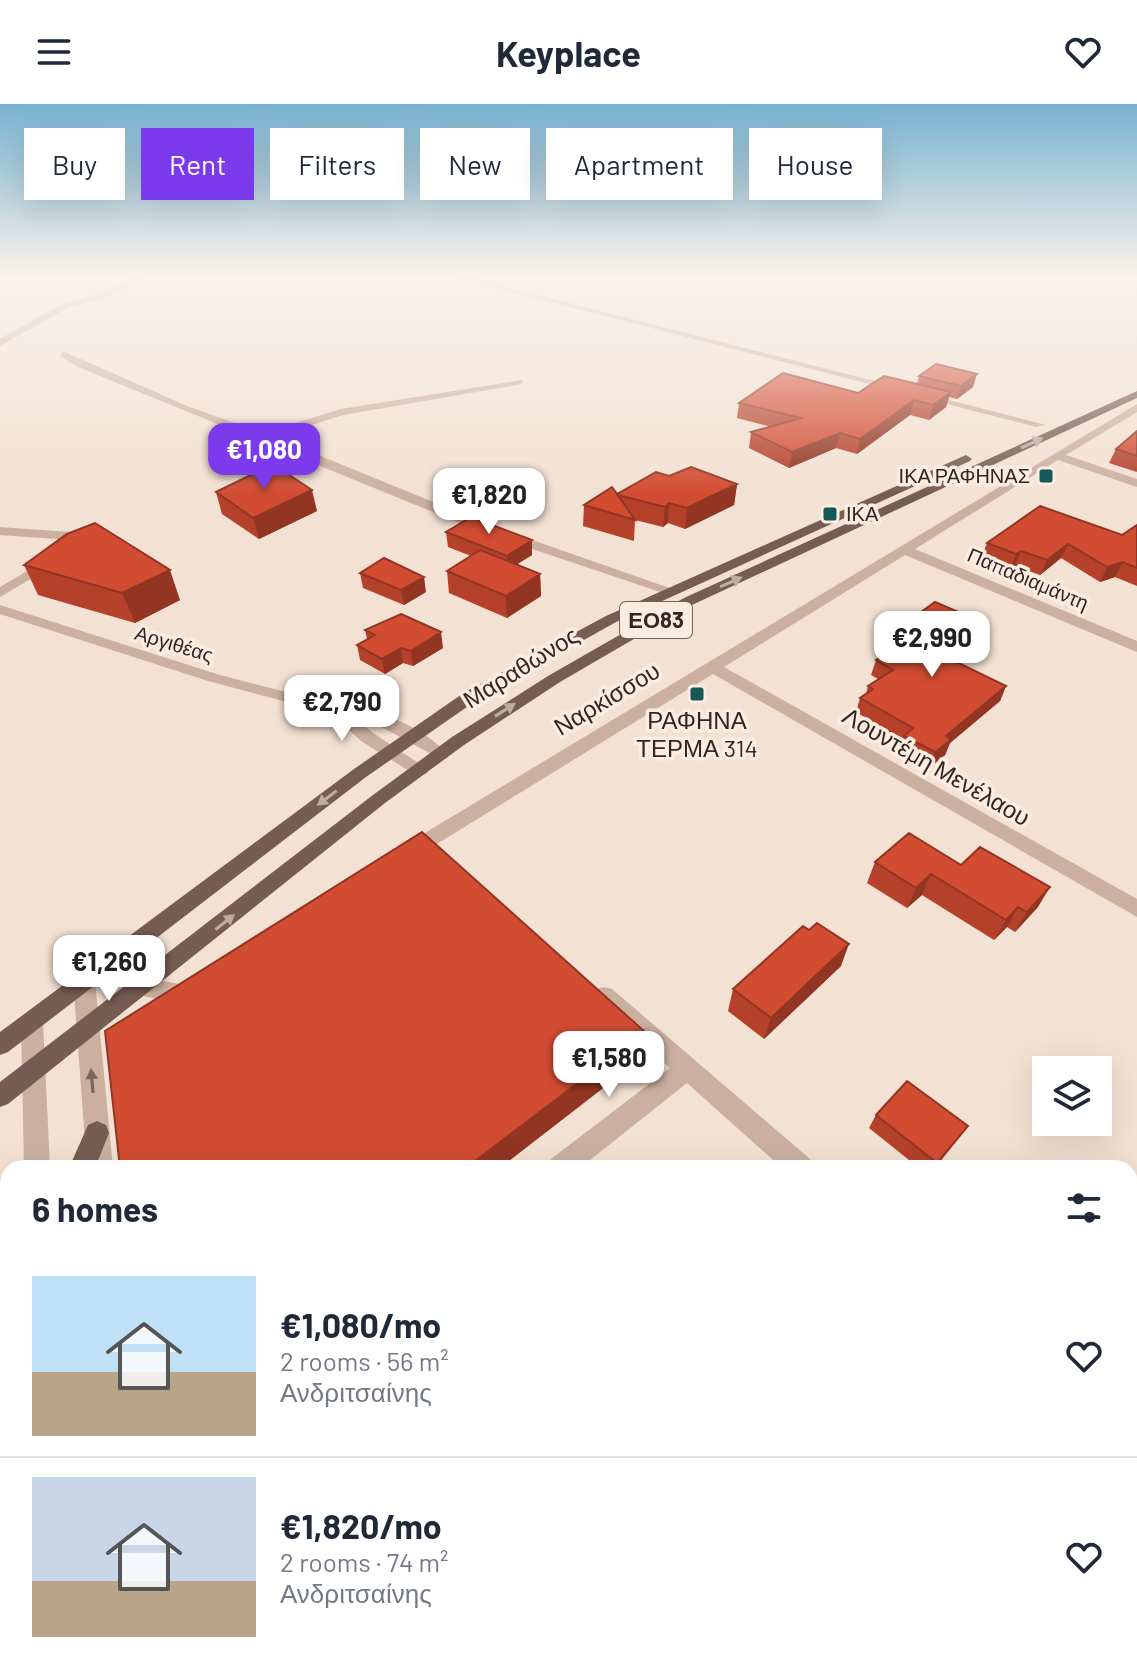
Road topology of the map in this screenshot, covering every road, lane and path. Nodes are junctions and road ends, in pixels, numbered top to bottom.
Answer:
1 (738, 348) edge
2 (63, 354) dead end
3 (1137, 380) edge
4 (518, 382) dead end
5 (1137, 394) edge
6 (1137, 407) edge
7 (1040, 425) junction
8 (263, 437) junction
9 (1056, 456) junction
10 (1137, 483) edge
11 (0, 531) edge
12 (904, 549) junction
13 (671, 591) junction
14 (0, 593) edge
15 (0, 609) edge
16 (1137, 647) edge
17 (711, 666) junction
18 (338, 710) junction
19 (414, 735) junction
20 (390, 752) junction
21 (441, 754) junction
22 (420, 770) junction
23 (427, 840) junction
24 (450, 861) edge
25 (387, 866) edge
26 (1137, 909) edge
27 (217, 977) edge
28 (84, 980) junction
29 (593, 985) edge
30 (142, 987) junction
31 (32, 1022) junction
32 (88, 1029) junction
33 (0, 1045) edge
34 (688, 1068) junction
35 (33, 1070) junction
36 (0, 1096) edge
37 (97, 1133) junction
38 (37, 1160) edge
39 (85, 1160) edge
40 (99, 1160) edge
41 (570, 1160) edge
42 (792, 1160) edge

1 - 7 street
2 - 8 street
3 - 7 main road, Μαραθώνος / ΕΟ83
4 - 8 street
21 -> 5 main road, Μαραθώνος / ΕΟ83
6 - 9 street, Ναρκίσσου
7 - 13 main road, Μαραθώνος / ΕΟ83
8 - 13 street
9 - 10 street
9 - 12 street, Ναρκίσσου
11 - 14 street
12 - 16 street, Παπαδιαμάντη
12 - 17 street, Ναρκίσσου
13 - 19 main road, Μαραθώνος / ΕΟ83
15 - 18 street, Αργιθέας
17 - 23 street, Ναρκίσσου
17 - 26 street, Λουντέμη Μενέλαου
18 - 19 street, Αργιθέας
18 - 20 street
19 - 20 main road, Μαραθώνος / ΕΟ83
19 - 21 street, Αργιθέας
20 - 22 street
20 -> 28 main road, Μαραθώνος / ΕΟ83
21 - 22 main road, Μαραθώνος / ΕΟ83
30 -> 22 main road, Μαραθώνος / ΕΟ83
23 - 24 street
23 - 25 street, Ναρκίσσου
27 - 30 street
28 - 31 main road, Μαραθώνος / ΕΟ83
28 - 32 street
29 - 34 street
30 - 32 main road, Μαραθώνος / ΕΟ83
31 - 33 main road, Μαραθώνος / ΕΟ83
31 - 35 street
32 - 35 main road, Μαραθώνος / ΕΟ83
37 -> 32 street
34 - 41 street
34 - 42 street
35 - 36 main road, Μαραθώνος / ΕΟ83
35 - 38 street
37 - 39 main road
37 - 40 street

